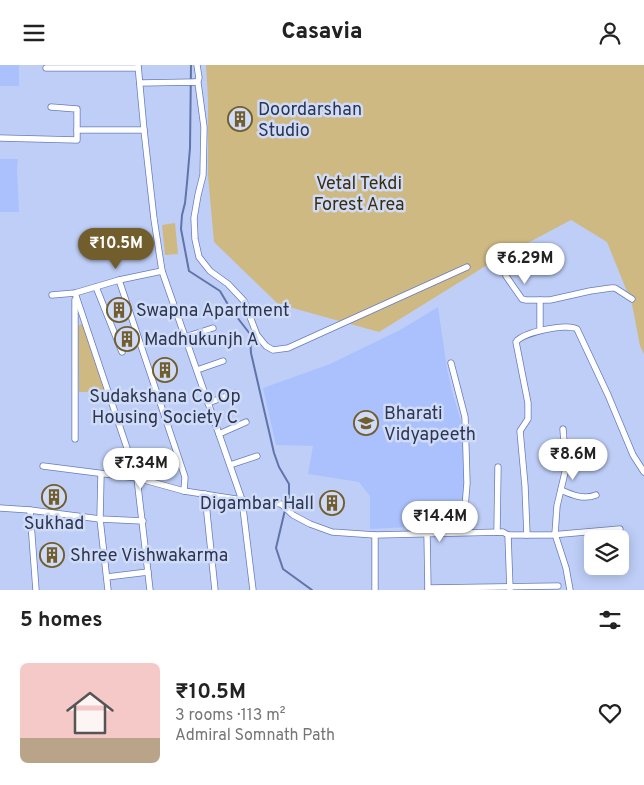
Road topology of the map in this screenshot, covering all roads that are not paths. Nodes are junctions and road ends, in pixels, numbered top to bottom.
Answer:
1 (197, 65) edge
2 (69, 66) edge
3 (46, 67) dead end
4 (138, 67) edge
5 (196, 82) junction
6 (140, 83) junction
7 (51, 107) dead end
8 (77, 130) junction
9 (144, 131) junction
10 (0, 138) edge
11 (467, 267) dead end
12 (162, 271) junction
13 (506, 276) dead end
14 (119, 280) junction
15 (96, 287) junction
16 (75, 293) junction
17 (52, 295) dead end
18 (632, 299) dead end
19 (540, 300) junction
20 (213, 328) dead end
21 (540, 330) junction
22 (185, 337) junction
23 (122, 352) dead end
24 (223, 361) dead end
25 (451, 363) dead end
26 (197, 370) junction
27 (235, 393) dead end
28 (208, 403) junction
29 (246, 422) dead end
30 (563, 429) dead end
31 (219, 434) junction
32 (75, 439) dead end
33 (257, 455) dead end
34 (230, 465) junction
35 (43, 466) dead end
36 (498, 467) dead end
37 (644, 471) edge
38 (100, 474) junction
39 (137, 478) junction
40 (561, 490) junction
41 (184, 491) junction
42 (205, 494) junction
43 (596, 495) dead end
44 (242, 500) junction
45 (0, 508) edge
46 (30, 510) junction
47 (100, 519) junction
48 (142, 521) junction
49 (620, 529) dead end
50 (497, 532) junction
51 (427, 533) junction
52 (463, 533) junction
53 (555, 534) junction
54 (375, 535) junction
55 (508, 535) junction
56 (527, 535) junction
57 (148, 572) junction
58 (107, 577) junction
59 (558, 586) dead end
60 (428, 589) edge
61 (510, 589) edge
62 (36, 590) edge
63 (108, 590) edge
64 (150, 590) edge
65 (215, 590) edge
66 (253, 590) edge
67 (375, 590) edge
68 (570, 590) edge

1 - 5 street
2 - 3 street
2 - 4 street
4 - 6 street
5 - 6 street
5 - 11 street
6 - 9 street
7 - 8 street
8 - 9 street
8 - 10 street
9 - 12 street
12 - 14 street
12 - 22 street
13 - 19 street
14 - 15 street
14 - 41 street
15 - 16 street
15 - 23 street
16 - 17 street
16 - 32 street
16 - 39 street
18 - 19 street
19 - 21 street
20 - 22 street
21 - 37 street
21 - 56 street
22 - 26 street
24 - 26 street
25 - 52 street
26 - 28 street
27 - 28 street
28 - 31 street
29 - 31 street
30 - 40 street
31 - 34 street
33 - 34 street
34 - 44 street
35 - 38 street
36 - 50 street
38 - 39 street
38 - 47 street
39 - 41 street
39 - 48 street
40 - 43 street
40 - 53 street
41 - 42 street
42 - 44 street
42 - 65 street
44 - 54 street
44 - 66 street
45 - 46 street
46 - 47 street
46 - 62 street
47 - 48 street
47 - 58 street
48 - 57 street
49 - 53 street
50 - 52 street
50 - 55 street
51 - 52 street
51 - 54 street
51 - 60 street
53 - 56 street
53 - 68 street
54 - 67 street
55 - 56 street
55 - 61 street
57 - 58 street
57 - 64 street
58 - 63 street
59 - 61 street
60 - 61 street

